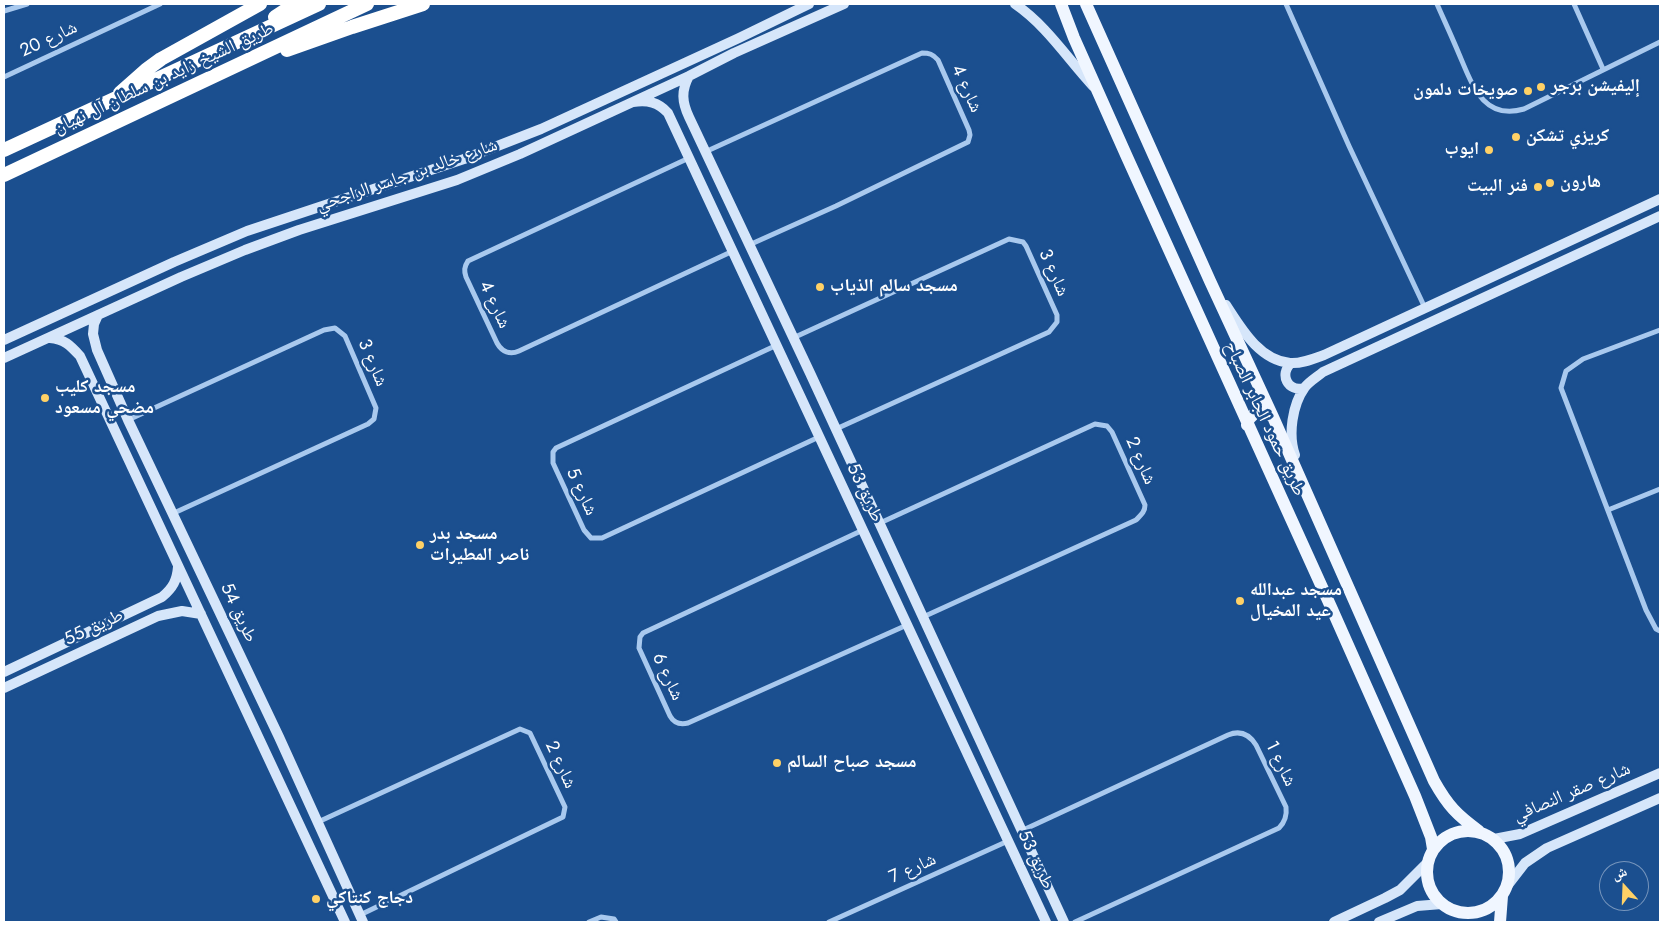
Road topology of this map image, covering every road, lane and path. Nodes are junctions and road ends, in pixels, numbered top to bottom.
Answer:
1 (27, 4) edge
2 (160, 4) edge
3 (260, 4) edge
4 (295, 4) edge
5 (319, 4) edge
6 (367, 4) edge
7 (422, 4) edge
8 (809, 4) edge
9 (844, 4) edge
10 (1015, 4) edge
11 (1061, 4) edge
12 (1086, 4) edge
13 (1286, 4) edge
14 (1437, 4) edge
15 (1574, 4) edge
16 (1026, 8) edge
17 (4, 11) edge
18 (1660, 42) edge
19 (220, 50) junction
20 (229, 69) junction
21 (1603, 69) junction
22 (689, 76) junction
23 (4, 77) edge
24 (1097, 91) junction
25 (113, 100) junction
26 (632, 102) junction
27 (689, 117) junction
28 (673, 124) junction
29 (4, 150) edge
30 (705, 152) junction
31 (689, 158) junction
32 (464, 159) junction
33 (4, 174) edge
34 (472, 174) junction
35 (1660, 200) edge
36 (293, 215) junction
37 (1660, 216) edge
38 (299, 230) junction
39 (247, 231) junction
40 (748, 245) junction
41 (245, 250) junction
42 (733, 251) junction
43 (1210, 281) junction
44 (1425, 308) junction
45 (98, 315) junction
46 (1660, 330) edge
47 (48, 338) junction
48 (793, 338) junction
49 (4, 340) edge
50 (777, 345) junction
51 (4, 358) edge
52 (101, 360) junction
53 (1291, 363) junction
54 (85, 366) junction
55 (810, 373) junction
56 (793, 381) junction
57 (1304, 388) junction
58 (821, 396) junction
59 (805, 406) junction
60 (1273, 417) junction
61 (128, 420) junction
62 (1247, 425) junction
63 (836, 429) junction
64 (820, 437) junction
65 (1660, 489) edge
66 (1608, 510) junction
67 (174, 513) junction
68 (880, 523) junction
69 (863, 530) junction
70 (1327, 542) junction
71 (178, 566) junction
72 (154, 602) junction
73 (201, 614) junction
74 (158, 616) junction
75 (923, 617) junction
76 (907, 625) junction
77 (1660, 631) edge
78 (4, 672) edge
79 (4, 688) edge
80 (988, 760) junction
81 (974, 768) junction
82 (1660, 773) edge
83 (998, 782) junction
84 (984, 788) junction
85 (1660, 798) edge
86 (318, 822) junction
87 (1021, 831) junction
88 (1479, 832) junction
89 (1494, 839) junction
90 (1008, 841) junction
91 (1433, 849) junction
92 (333, 857) junction
93 (1428, 862) junction
94 (318, 864) junction
95 (343, 879) junction
96 (328, 886) junction
97 (1505, 890) junction
98 (1442, 904) junction
99 (1459, 912) junction
100 (362, 919) edge
101 (345, 922) edge
102 (589, 922) edge
103 (616, 922) edge
104 (829, 922) edge
105 (1046, 922) edge
106 (1064, 922) edge
107 (1075, 922) edge
108 (1334, 922) edge
109 (1379, 922) edge
110 (1467, 922) edge
111 (1500, 922) edge

1 - 17 street
2 - 23 street, شارع 20
3 - 25 highway
4 - 19 highway
5 - 19 highway, طريق الشيخ زايد بن سلطان آل نهيان
6 - 20 highway, طريق الشيخ زايد بن سلطان آل نهيان
7 - 20 highway
8 - 32 street, شارع خالد بن جاسر الراجحي
9 - 22 street, شارع خالد بن جاسر الراجحي
10 - 16 street
11 - 24 main road, طريق حمود الجابر الصباح
12 - 43 main road, طريق حمود الجابر الصباح
13 - 44 street
14 - 21 street
15 - 21 street
16 - 24 street
18 - 21 street
19 - 25 highway, طريق الشيخ زايد بن سلطان آل نهيان
20 - 33 highway, طريق الشيخ زايد بن سلطان آل نهيان
22 - 26 street, شارع خالد بن جاسر الراجحي
22 - 27 street, طريق 53
24 - 62 main road, طريق حمود الجابر الصباح
25 - 29 highway, طريق الشيخ زايد بن سلطان آل نهيان
26 - 28 street, طريق 53
26 - 34 street, شارع خالد بن جاسر الراجحي
27 - 28 street
27 - 30 street, طريق 53
28 - 31 street, طريق 53
30 - 40 street, طريق 53
30 - 40 street, شارع 4
31 - 42 street, طريق 53
31 - 42 street, شارع 4
32 - 34 street
32 - 36 street, شارع خالد بن جاسر الراجحي
34 - 38 street, شارع خالد بن جاسر الراجحي
35 - 44 street
36 - 38 street
36 - 39 street, شارع خالد بن جاسر الراجحي
37 - 57 street
38 - 41 street, شارع خالد بن جاسر الراجحي
39 - 41 street
39 - 49 street, شارع خالد بن جاسر الراجحي
40 - 48 street, طريق 53
41 - 45 street, شارع خالد بن جاسر الراجحي
42 - 50 street, طريق 53
43 - 53 street
43 - 60 main road, طريق حمود الجابر الصباح
44 - 53 street
45 - 47 street, شارع خالد بن جاسر الراجحي
45 - 52 street, طريق 54
46 - 66 street
47 - 51 street, شارع خالد بن جاسر الراجحي
47 - 54 street, طريق 54
48 - 55 street, طريق 53
48 - 63 street, شارع 3
50 - 56 street, طريق 53
50 - 64 street, شارع 5
52 - 54 street
52 - 61 street, طريق 54
53 - 57 street
54 - 71 street, طريق 54
55 - 56 street
55 - 58 street, طريق 53
56 - 59 street, طريق 53
57 - 70 street
58 - 59 street
58 - 63 street, طريق 53
59 - 64 street, طريق 53
60 - 62 main road
60 - 70 main road, طريق حمود الجابر الصباح
61 - 67 street, طريق 54
61 - 67 street, شارع 3
62 - 91 main road, طريق حمود الجابر الصباح
63 - 68 street, طريق 53
64 - 69 street, طريق 53
65 - 66 street
66 - 77 street
67 - 86 street, طريق 54
68 - 75 street, طريق 53
68 - 75 street, شارع 2
69 - 76 street, طريق 53
69 - 76 street, شارع 6
70 - 88 main road, طريق حمود الجابر الصباح
71 - 72 street, طريق 55
71 - 73 street, طريق 54
72 - 74 street
72 - 78 street, طريق 55
73 - 74 street, طريق 55
73 - 94 street, طريق 54
74 - 79 street, طريق 55
75 - 80 street, طريق 53
76 - 81 street, طريق 53
80 - 81 street
80 - 83 street, طريق 53
81 - 84 street, طريق 53
82 - 89 street, شارع صقر النصافي
83 - 84 street
83 - 87 street, طريق 53
84 - 90 street, طريق 53
85 - 97 street
86 - 92 street, طريق 54
86 - 100 street, شارع 2
87 - 106 street, طريق 53
87 - 107 street, شارع 1
88 - 89 main road
88 - 91 main road
89 - 97 main road
90 - 104 street, شارع 7
90 - 105 street, طريق 53
91 - 93 main road
92 - 94 street
92 - 95 street, طريق 54
93 - 98 main road
93 - 108 street
94 - 96 street, طريق 54
95 - 96 street
95 - 100 street, طريق 54
96 - 101 street, طريق 54
97 - 99 main road
97 - 111 main road
98 - 99 main road
98 - 109 street
99 - 110 main road
102 - 103 street

